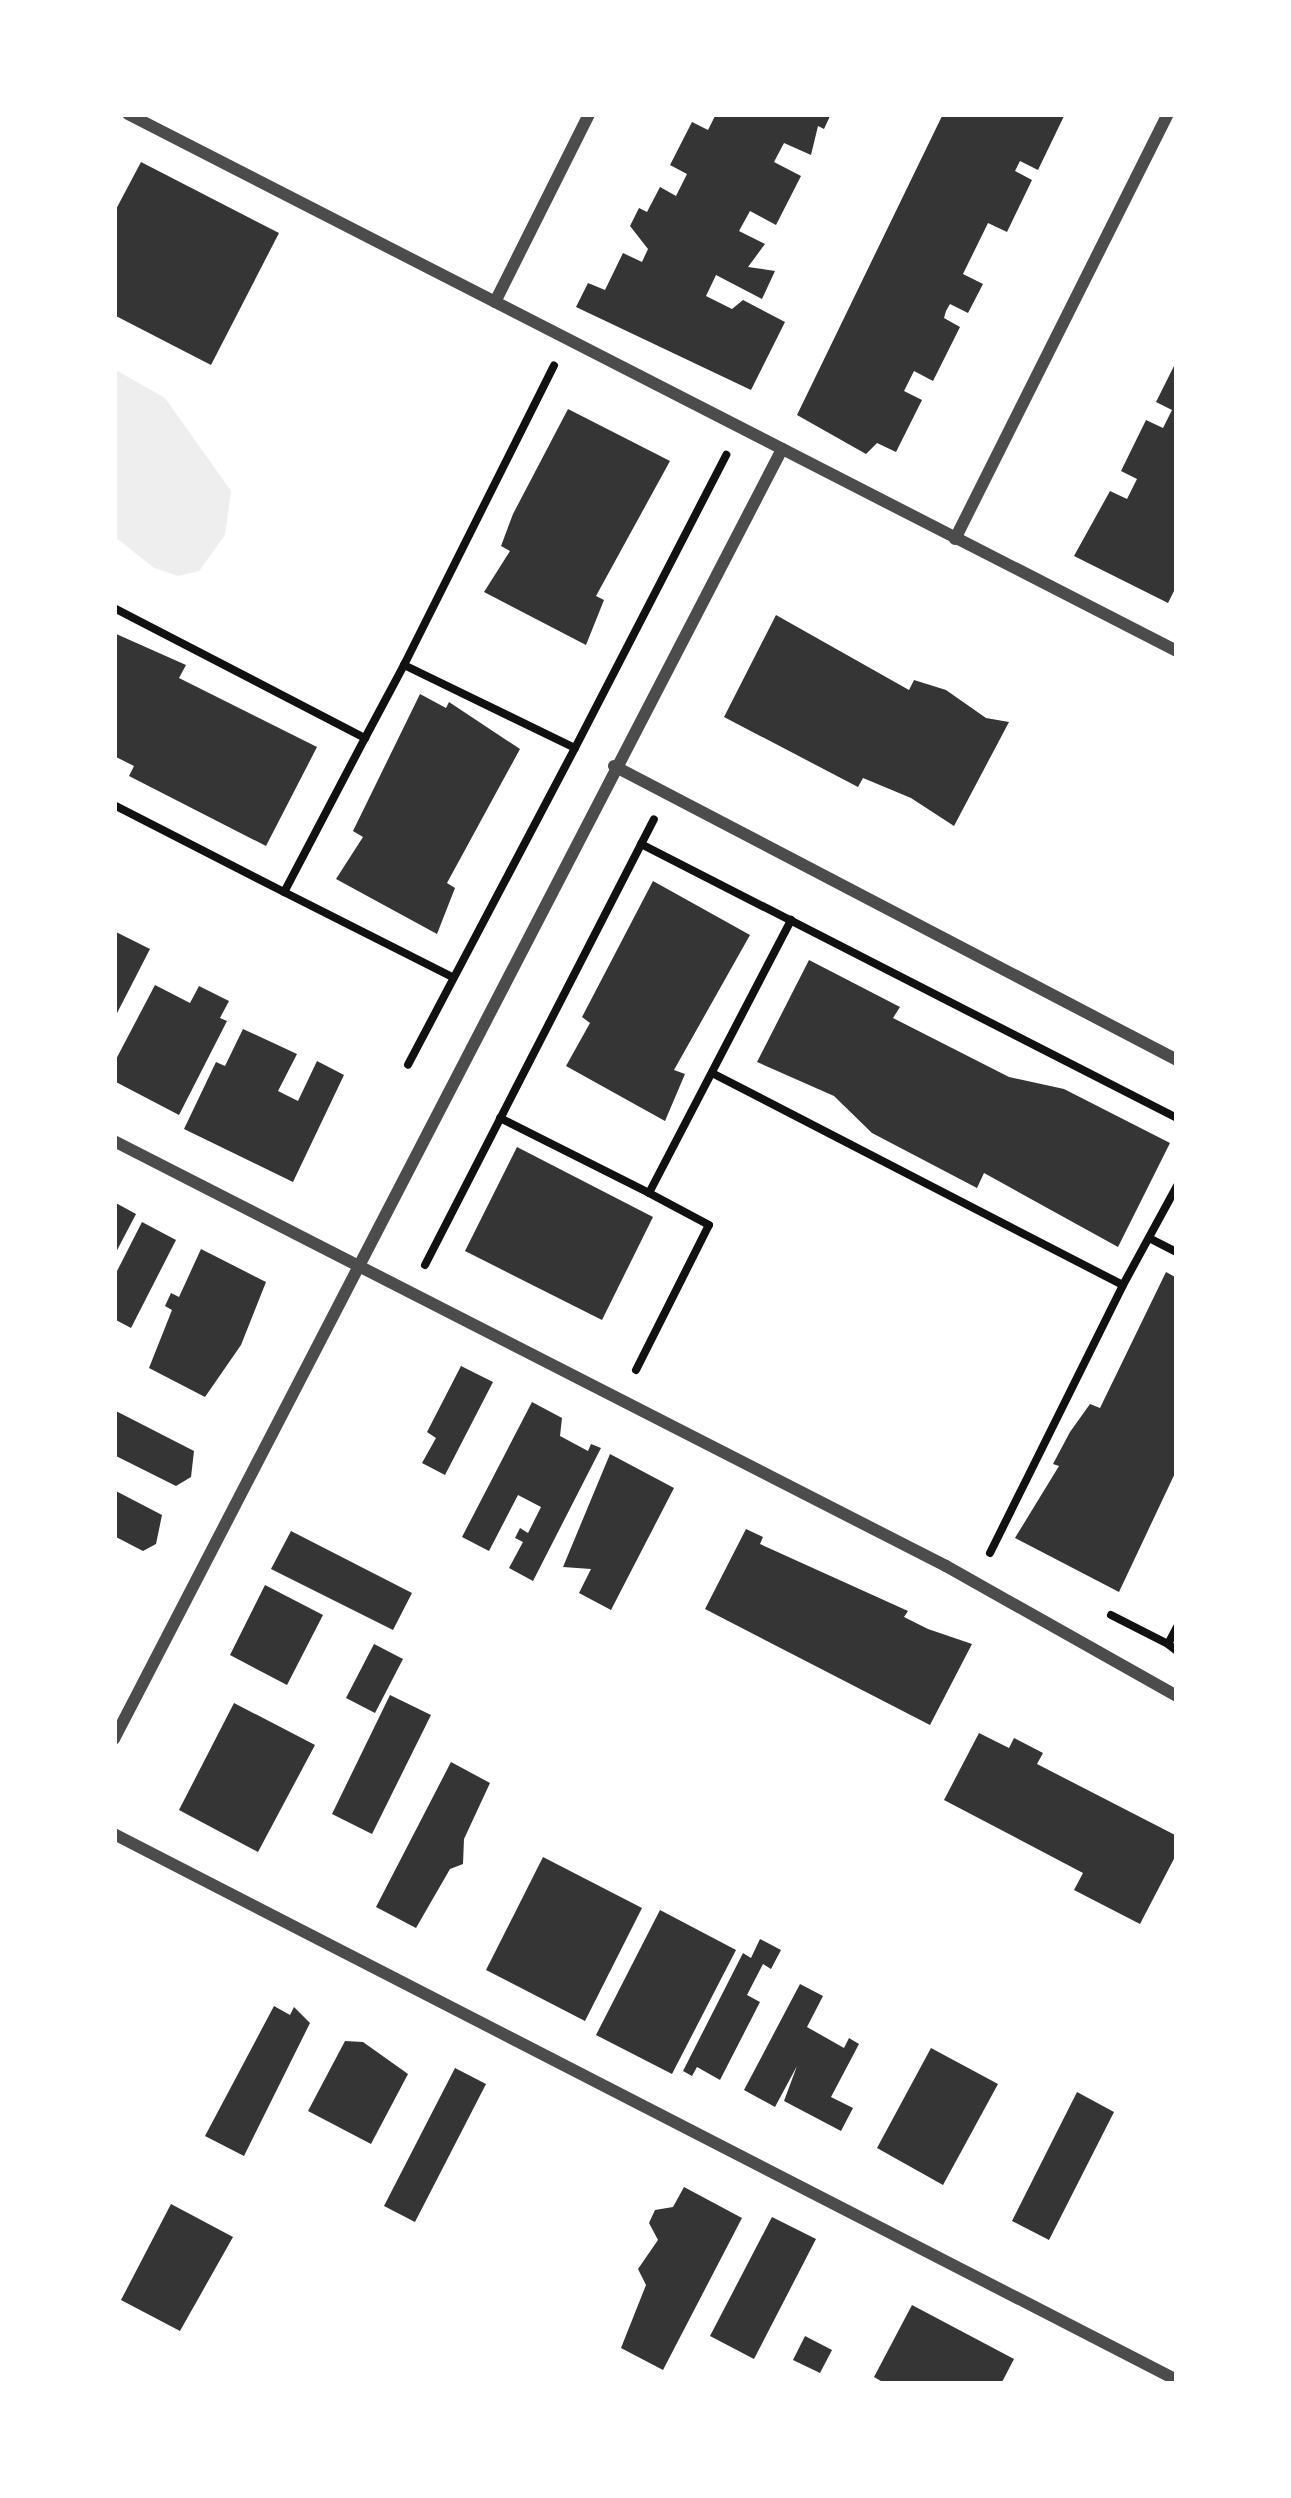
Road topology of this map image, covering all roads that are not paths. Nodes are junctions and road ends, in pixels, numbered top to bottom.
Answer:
1 (128, 114) edge
2 (589, 114) edge
3 (1168, 114) edge
4 (495, 302) junction
5 (782, 449) junction
6 (956, 539) junction
7 (1177, 651) edge
8 (614, 766) junction
9 (1177, 1060) edge
10 (114, 1141) edge
11 (357, 1266) junction
12 (1177, 1696) edge
13 (114, 1739) edge
14 (114, 1834) edge
15 (1177, 2380) edge

1 - 4 street
2 - 4 street
3 - 6 street
4 - 5 street
5 - 6 street
5 - 8 street
6 - 7 street
8 - 9 street
8 - 11 street
10 - 11 street
11 - 12 street
11 - 13 street
14 - 15 street

